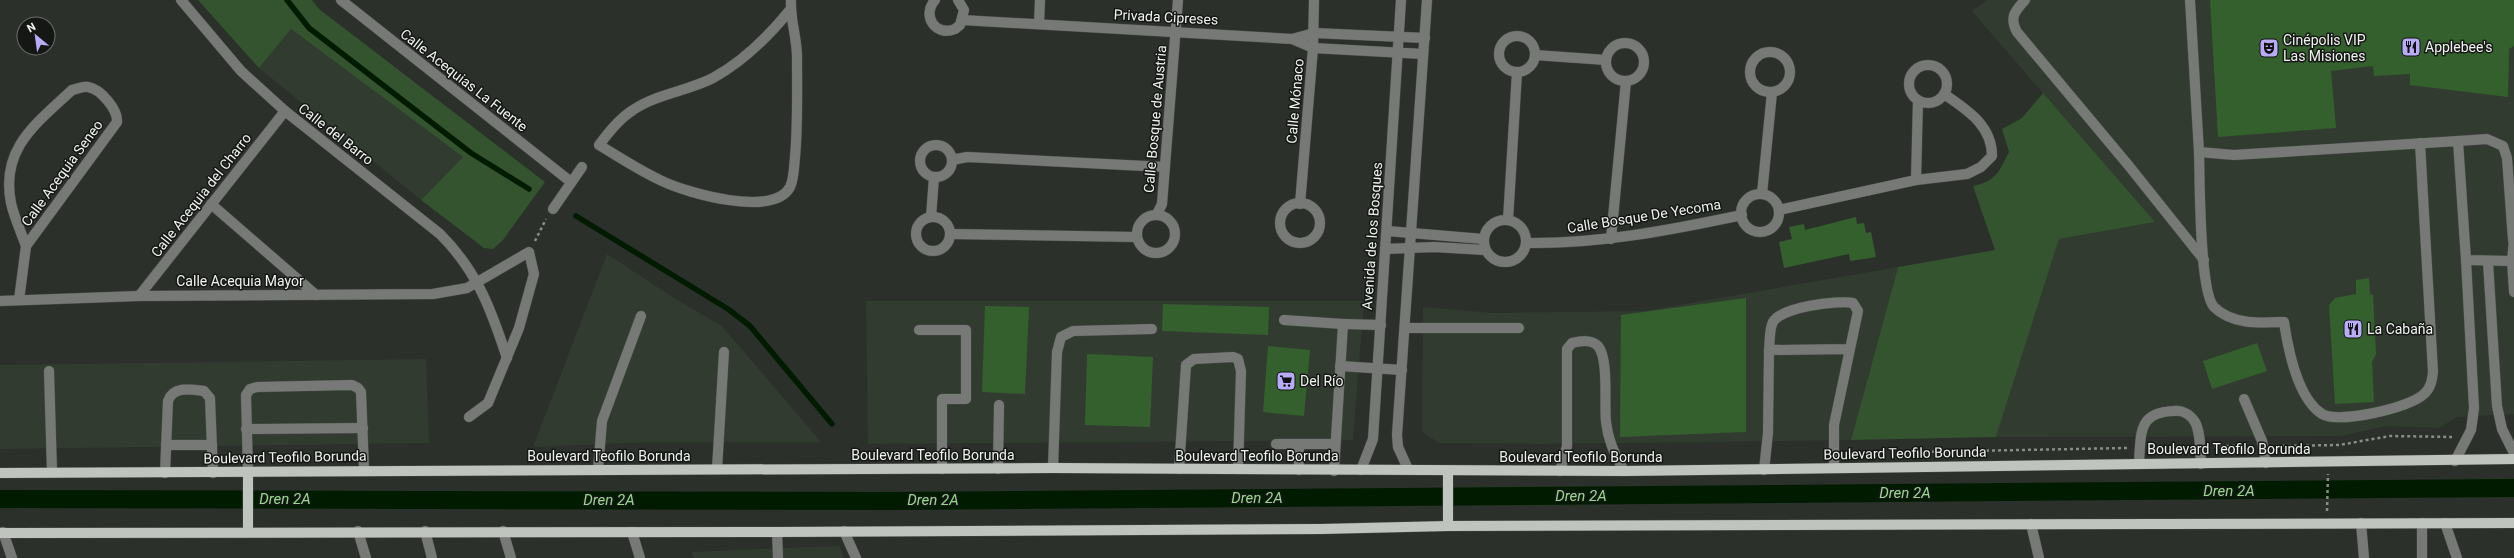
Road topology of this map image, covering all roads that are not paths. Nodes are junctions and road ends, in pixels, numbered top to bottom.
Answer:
1 (181, 0) edge
2 (340, 0) edge
3 (935, 0) edge
4 (958, 0) edge
5 (1040, 0) edge
6 (1178, 0) edge
7 (1314, 0) edge
8 (1401, 0) edge
9 (1427, 0) edge
10 (2025, 0) edge
11 (2190, 0) edge
12 (791, 5) edge
13 (962, 20) junction
14 (1039, 24) junction
15 (1176, 32) junction
16 (1314, 33) junction
17 (1399, 36) junction
18 (1425, 38) junction
19 (1292, 39) junction
20 (1313, 48) junction
21 (1398, 53) junction
22 (1423, 54) junction
23 (1535, 55) junction
24 (1606, 60) junction
25 (1517, 72) junction
26 (1626, 81) junction
27 (1772, 92) dead end
28 (1944, 94) junction
29 (1918, 100) junction
30 (285, 111) junction
31 (2458, 141) junction
32 (2420, 144) junction
33 (2199, 152) junction
34 (952, 160) junction
35 (582, 167) dead end
36 (1165, 167) junction
37 (934, 177) junction
38 (1916, 180) junction
39 (571, 182) junction
40 (1762, 194) junction
41 (212, 204) junction
42 (1300, 204) dead end
43 (553, 209) dead end
44 (1779, 210) junction
45 (1156, 214) junction
46 (1742, 215) junction
47 (931, 217) junction
48 (1508, 220) junction
49 (1387, 231) junction
50 (1412, 232) junction
51 (950, 234) junction
52 (1136, 237) junction
53 (1484, 239) junction
54 (1611, 239) junction
55 (2514, 240) edge
56 (1527, 243) junction
57 (26, 246) junction
58 (1385, 249) junction
59 (1411, 249) junction
60 (1485, 250) junction
61 (2204, 260) junction
62 (2466, 260) junction
63 (2512, 261) junction
64 (2488, 262) junction
65 (479, 283) junction
66 (2514, 292) edge
67 (316, 295) junction
68 (139, 296) junction
69 (19, 300) junction
70 (0, 301) edge
71 (641, 316) dead end
72 (1284, 320) dead end
73 (1343, 324) junction
74 (1381, 325) junction
75 (1404, 328) junction
76 (1518, 328) dead end
77 (1152, 329) dead end
78 (919, 330) dead end
79 (1850, 349) junction
80 (1769, 350) junction
81 (724, 352) dead end
82 (507, 358) junction
83 (1340, 366) junction
84 (1378, 369) junction
85 (1402, 370) junction
86 (49, 371) dead end
87 (2244, 399) dead end
88 (999, 405) dead end
89 (469, 417) dead end
90 (246, 428) junction
91 (363, 428) junction
92 (1276, 444) dead end
93 (1299, 444) junction
94 (1334, 444) junction
95 (166, 445) junction
96 (212, 445) junction
97 (2514, 453) edge
98 (2514, 459) edge
99 (2455, 461) junction
100 (2139, 463) junction
101 (2201, 464) junction
102 (2266, 464) junction
103 (1834, 467) junction
104 (1053, 468) junction
105 (717, 469) junction
106 (942, 469) junction
107 (998, 469) junction
108 (1179, 469) junction
109 (1238, 469) junction
110 (1408, 469) junction
111 (364, 470) junction
112 (598, 470) junction
113 (1299, 470) junction
114 (1361, 470) junction
115 (1764, 470) junction
116 (1334, 471) junction
117 (1448, 471) junction
118 (1560, 471) junction
119 (1624, 471) junction
120 (52, 472) junction
121 (248, 472) junction
122 (0, 473) edge
123 (166, 473) junction
124 (213, 473) junction
125 (2361, 523) junction
126 (2422, 523) junction
127 (2514, 523) edge
128 (2031, 524) junction
129 (2445, 524) junction
130 (1448, 526) junction
131 (358, 531) junction
132 (426, 531) junction
133 (503, 531) junction
134 (844, 531) junction
135 (1, 532) edge
136 (248, 532) junction
137 (632, 532) junction
138 (777, 532) junction
139 (12, 558) edge
140 (366, 558) edge
141 (432, 558) edge
142 (511, 558) edge
143 (640, 558) edge
144 (778, 558) edge
145 (856, 558) edge
146 (2039, 558) edge
147 (2364, 558) edge
148 (2422, 558) edge
149 (2457, 558) edge

1 - 30 street, Calle del Barro
2 - 39 street, Calle Acequias La Fuente
3 - 13 street
4 - 13 street
5 - 14 street
6 - 15 street, Calle Bosque de Austria
7 - 16 street, Calle Mónaco
8 - 17 street, Avenida de los Bosques
9 - 18 street
10 - 61 street
11 - 33 street
12 - 12 street
13 - 14 street, Privada Cipreses
14 - 15 street, Privada Cipreses
15 - 19 street, Privada Cipreses
15 - 36 street, Calle Bosque de Austria
16 - 17 street, Privada Cipreses
16 - 19 street, Privada Cipreses
16 - 20 street, Calle Mónaco
17 - 18 street, Privada Cipreses
17 - 21 street, Avenida de los Bosques
18 - 22 street
19 - 20 street, Privada Cipreses
20 - 21 street, Privada Cipreses
20 - 42 street, Calle Mónaco
21 - 22 street, Privada Cipreses
21 - 49 street, Avenida de los Bosques
22 - 50 street
23 - 24 street
23 - 25 street
23 - 25 street
24 - 26 street
24 - 26 street
25 - 48 street
26 - 54 street
27 - 40 street
28 - 29 street
28 - 29 street
28 - 38 street
29 - 38 street
30 - 41 street, Calle Acequia del Charro
30 - 65 street, Calle del Barro
31 - 32 street
31 - 55 street
31 - 62 street
32 - 33 street
32 - 61 street
33 - 61 street
34 - 36 street
34 - 37 street
34 - 37 street
35 - 39 street
36 - 45 street, Calle Bosque de Austria
37 - 47 street
38 - 44 street
39 - 43 street
40 - 44 street
40 - 46 street
41 - 67 street
41 - 68 street, Calle Acequia del Charro
44 - 46 street
45 - 52 street
45 - 52 street
46 - 54 street, Calle Bosque De Yecoma
47 - 51 street
47 - 51 street
48 - 53 street
48 - 56 street
49 - 50 street
49 - 58 street, Avenida de los Bosques
50 - 53 street
50 - 59 street
51 - 52 street
53 - 60 street
54 - 56 street, Calle Bosque De Yecoma
55 - 63 street
56 - 60 street
57 - 57 street, Calle Acequia Seneo
57 - 69 street, Calle Acequia Seneo
58 - 59 street
58 - 74 street, Avenida de los Bosques
59 - 60 street
59 - 75 street
62 - 64 street
62 - 99 street
63 - 64 street
63 - 66 street
64 - 97 street
65 - 67 street, Calle Acequia Mayor
65 - 82 street, Calle del Barro
65 - 82 street, Calle Acequia Mayor
67 - 68 street, Calle Acequia Mayor
68 - 69 street, Calle Acequia Mayor
69 - 70 street, Calle Acequia Mayor
71 - 112 street
72 - 73 street
73 - 74 street
73 - 83 street
74 - 84 street, Avenida de los Bosques
75 - 76 street
75 - 85 street
77 - 104 street
78 - 106 street
79 - 80 street
79 - 80 street
79 - 103 street
80 - 115 street
81 - 105 street
82 - 89 street
83 - 84 street
83 - 94 street
84 - 85 street
84 - 114 street, Avenida de los Bosques
85 - 110 street
86 - 120 street
87 - 102 street
88 - 107 street
90 - 91 street
90 - 91 street
90 - 121 street
91 - 111 street
92 - 93 street
93 - 94 street
93 - 113 street
94 - 116 street
95 - 96 street
95 - 96 street
95 - 123 street
96 - 124 street
98 - 99 main road, Boulevard Teofilo Borunda
99 - 102 main road, Boulevard Teofilo Borunda
100 - 101 main road, Boulevard Teofilo Borunda
100 - 101 street
100 - 103 main road, Boulevard Teofilo Borunda
101 - 102 main road, Boulevard Teofilo Borunda
103 - 115 main road, Boulevard Teofilo Borunda
104 - 107 main road, Boulevard Teofilo Borunda
104 - 108 main road, Boulevard Teofilo Borunda
105 - 106 main road, Boulevard Teofilo Borunda
105 - 112 main road, Boulevard Teofilo Borunda
106 - 107 main road, Boulevard Teofilo Borunda
108 - 109 main road, Boulevard Teofilo Borunda
108 - 109 street
109 - 113 main road, Boulevard Teofilo Borunda
110 - 114 main road, Boulevard Teofilo Borunda
110 - 117 main road, Boulevard Teofilo Borunda
111 - 112 main road, Boulevard Teofilo Borunda
111 - 121 main road, Boulevard Teofilo Borunda
113 - 116 main road, Boulevard Teofilo Borunda
114 - 116 main road, Boulevard Teofilo Borunda
115 - 119 main road, Boulevard Teofilo Borunda
117 - 118 main road, Boulevard Teofilo Borunda
117 - 130 main road
118 - 119 main road, Boulevard Teofilo Borunda
118 - 119 street
120 - 122 main road, Boulevard Teofilo Borunda
120 - 123 main road, Boulevard Teofilo Borunda
121 - 124 main road, Boulevard Teofilo Borunda
121 - 136 main road
123 - 124 main road, Boulevard Teofilo Borunda
125 - 126 main road
125 - 128 main road
125 - 147 street
126 - 129 main road
126 - 148 street
127 - 129 main road
128 - 130 main road
128 - 146 street
129 - 149 street
130 - 134 main road
131 - 132 main road
131 - 136 main road
131 - 140 street
132 - 133 main road
132 - 141 street
133 - 137 main road
133 - 142 street
134 - 138 main road
134 - 145 street
135 - 136 main road
135 - 139 street
137 - 138 main road
137 - 143 street
138 - 144 street

